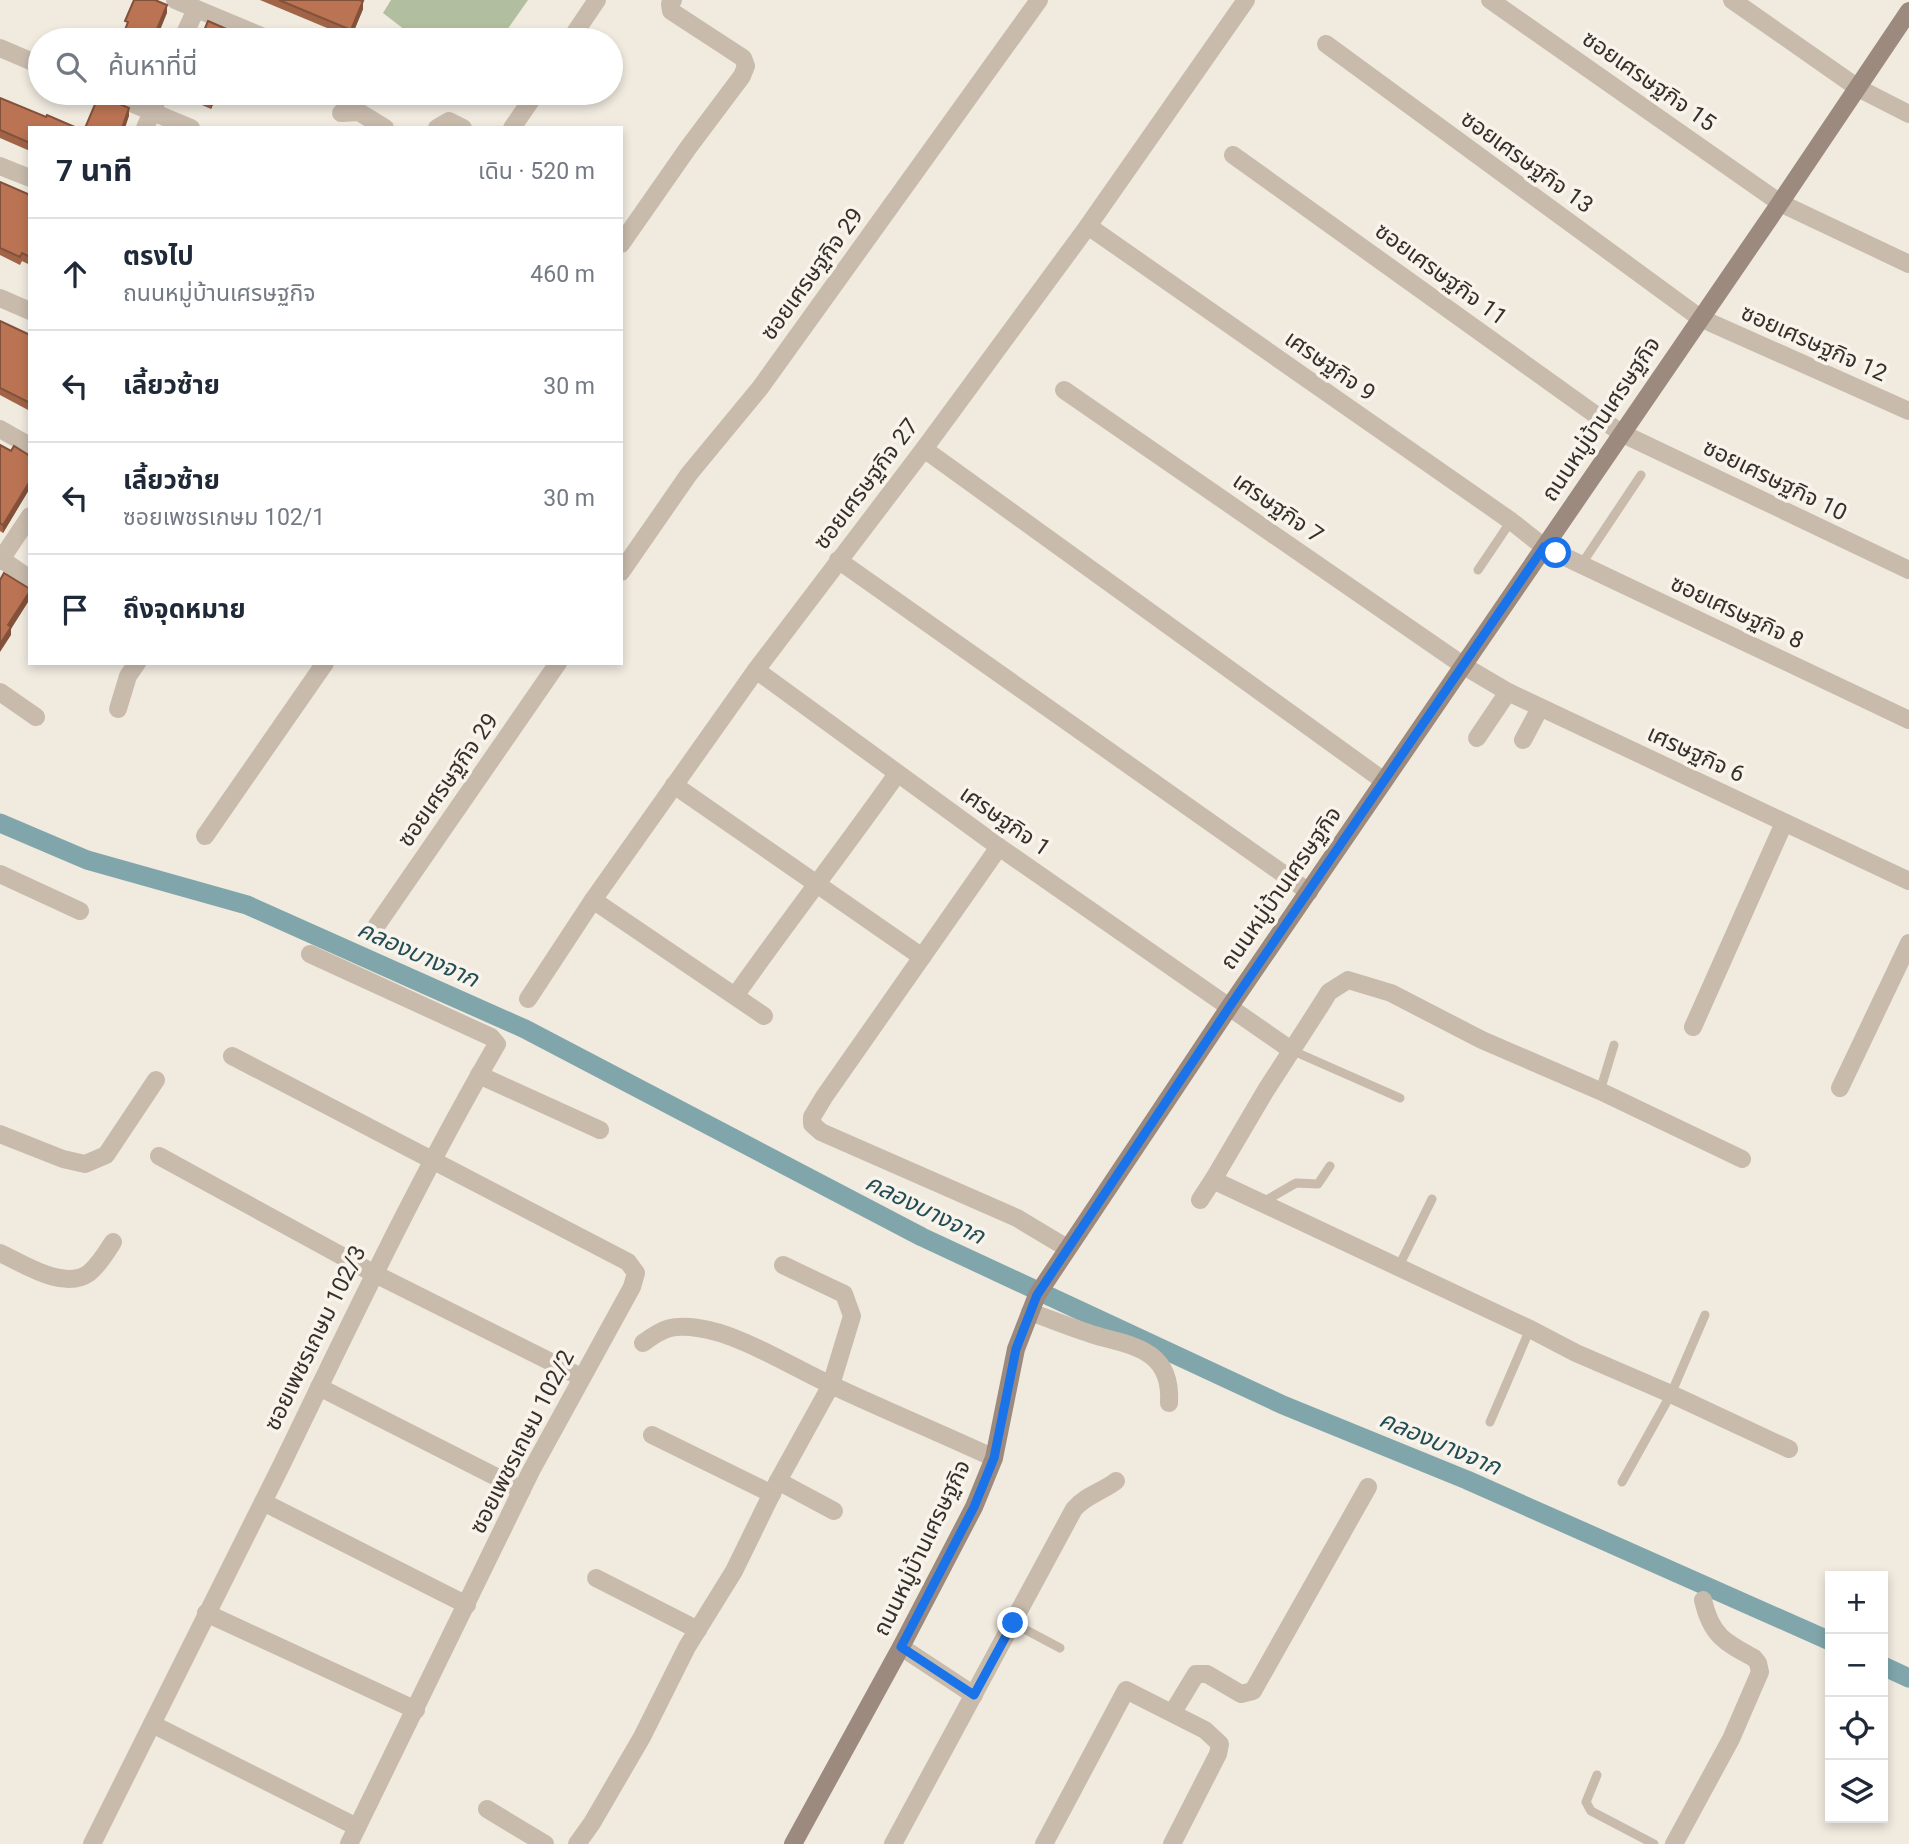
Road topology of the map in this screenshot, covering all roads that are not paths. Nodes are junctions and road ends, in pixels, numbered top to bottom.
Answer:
1 (175, 0) edge
2 (597, 0) edge
3 (673, 0) edge
4 (1039, 0) edge
5 (1246, 0) edge
6 (1490, 0) edge
7 (1732, 0) edge
8 (195, 9) junction
9 (1909, 11) edge
10 (187, 28) edge
11 (242, 28) edge
12 (578, 28) edge
13 (1326, 44) dead end
14 (0, 48) edge
15 (28, 60) edge
16 (1858, 88) junction
17 (126, 105) edge
18 (528, 105) edge
19 (341, 113) dead end
20 (1909, 114) edge
21 (149, 120) edge
22 (180, 126) edge
23 (382, 126) edge
24 (440, 126) edge
25 (459, 126) edge
26 (513, 126) edge
27 (1233, 155) dead end
28 (0, 166) edge
29 (28, 177) edge
30 (1780, 203) junction
31 (1088, 226) junction
32 (623, 241) edge
33 (1909, 264) edge
34 (0, 298) edge
35 (28, 310) edge
36 (1700, 318) junction
37 (1064, 390) dead end
38 (1909, 411) edge
39 (0, 429) edge
40 (1621, 433) junction
41 (28, 445) edge
42 (924, 449) junction
43 (1641, 475) dead end
44 (28, 519) edge
45 (1511, 521) junction
46 (1544, 547) junction
47 (0, 560) edge
48 (838, 560) junction
49 (1581, 565) junction
50 (623, 569) edge
51 (1478, 570) dead end
52 (1909, 570) edge
53 (28, 578) edge
54 (136, 665) edge
55 (323, 665) edge
56 (557, 665) edge
57 (1464, 666) junction
58 (756, 670) junction
59 (0, 692) edge
60 (1508, 692) junction
61 (1540, 708) junction
62 (118, 709) dead end
63 (36, 717) dead end
64 (1909, 720) edge
65 (1477, 738) dead end
66 (1522, 740) dead end
67 (897, 774) junction
68 (1384, 781) junction
69 (674, 785) junction
70 (1784, 823) junction
71 (205, 836) dead end
72 (999, 847) junction
73 (0, 874) edge
74 (1909, 881) edge
75 (816, 884) junction
76 (1309, 892) junction
77 (593, 900) junction
78 (80, 911) dead end
79 (377, 925) dead end
80 (1909, 943) edge
81 (310, 954) dead end
82 (922, 957) junction
83 (735, 996) junction
84 (528, 999) dead end
85 (1230, 1006) junction
86 (764, 1016) dead end
87 (1693, 1027) dead end
88 (1614, 1045) dead end
89 (1291, 1050) junction
90 (232, 1056) dead end
91 (479, 1075) junction
92 (156, 1080) dead end
93 (1840, 1088) dead end
94 (1600, 1091) junction
95 (1400, 1098) dead end
96 (600, 1130) dead end
97 (0, 1134) edge
98 (159, 1156) dead end
99 (433, 1159) junction
100 (1742, 1159) dead end
101 (1330, 1166) dead end
102 (1213, 1180) junction
103 (1432, 1199) dead end
104 (1200, 1200) dead end
105 (1264, 1202) junction
106 (113, 1242) dead end
107 (1068, 1248) junction
108 (0, 1253) edge
109 (783, 1265) dead end
110 (1398, 1268) junction
111 (373, 1273) junction
112 (1030, 1312) junction
113 (1705, 1315) dead end
114 (1530, 1329) junction
115 (643, 1343) dead end
116 (581, 1377) junction
117 (831, 1385) junction
118 (319, 1387) junction
119 (1671, 1394) junction
120 (1169, 1403) dead end
121 (1490, 1422) dead end
122 (652, 1436) dead end
123 (1789, 1450) dead end
124 (994, 1458) junction
125 (1116, 1481) dead end
126 (1622, 1482) dead end
127 (775, 1487) junction
128 (1368, 1487) dead end
129 (522, 1490) junction
130 (263, 1502) junction
131 (834, 1511) dead end
132 (596, 1578) dead end
133 (1703, 1600) dead end
134 (467, 1605) junction
135 (206, 1613) junction
136 (1013, 1623) junction
137 (698, 1630) junction
138 (901, 1647) junction
139 (1060, 1648) dead end
140 (974, 1695) junction
141 (416, 1710) junction
142 (1173, 1712) junction
143 (152, 1724) junction
144 (1597, 1775) dead end
145 (487, 1809) dead end
146 (357, 1827) junction
147 (99, 1842) edge
148 (349, 1844) edge
149 (545, 1844) edge
150 (577, 1844) edge
151 (793, 1844) edge
152 (893, 1844) edge
153 (1044, 1844) edge
154 (1172, 1844) edge
155 (1654, 1844) edge
156 (1674, 1844) edge

1 - 8 street
2 - 12 street
3 - 32 street
4 - 50 street, ซอยเศรษฐกิจ 29
5 - 31 street, ซอยเศรษฐกิจ 27
6 - 30 street, ซอยเศรษฐกิจ 15
7 - 16 street
8 - 10 street
8 - 11 street
9 - 16 street, ถนนหมู่บ้านเศรษฐกิจ
13 - 36 street, ซอยเศรษฐกิจ 13
14 - 15 street
16 - 20 street
16 - 30 street, ถนนหมู่บ้านเศรษฐกิจ
17 - 21 street
18 - 26 street
19 - 23 street
21 - 22 street
24 - 25 street
27 - 40 street, ซอยเศรษฐกิจ 11
28 - 29 street
30 - 33 street, ซอยเศรษฐกิจ 15
30 - 36 street, ถนนหมู่บ้านเศรษฐกิจ
31 - 42 street, ซอยเศรษฐกิจ 27
31 - 45 street, เศรษฐกิจ 9
34 - 35 street
36 - 38 street, ซอยเศรษฐกิจ 12
36 - 40 street, ถนนหมู่บ้านเศรษฐกิจ
37 - 57 street, เศรษฐกิจ 7
39 - 41 street
40 - 46 street, ถนนหมู่บ้านเศรษฐกิจ
40 - 52 street, ซอยเศรษฐกิจ 10
42 - 48 street, ซอยเศรษฐกิจ 27
42 - 68 street
43 - 49 lane
44 - 47 street
45 - 46 street, เศรษฐกิจ 9
45 - 51 lane
46 - 49 street, ซอยเศรษฐกิจ 8
46 - 57 street, ถนนหมู่บ้านเศรษฐกิจ
47 - 53 street
48 - 58 street, ซอยเศรษฐกิจ 27
48 - 76 street
49 - 64 street, ซอยเศรษฐกิจ 8
54 - 62 street
55 - 71 street
56 - 79 street, ซอยเศรษฐกิจ 29
57 - 60 street, เศรษฐกิจ 6
57 - 68 street, ถนนหมู่บ้านเศรษฐกิจ
58 - 67 street, เศรษฐกิจ 1
58 - 69 street, ซอยเศรษฐกิจ 27
59 - 63 street
60 - 61 street, เศรษฐกิจ 6
60 - 65 street
61 - 66 street
61 - 70 street, เศรษฐกิจ 6
67 - 72 street, เศรษฐกิจ 1
67 - 75 street
68 - 76 street, ถนนหมู่บ้านเศรษฐกิจ
69 - 75 street
69 - 77 street, ซอยเศรษฐกิจ 27
70 - 74 street, เศรษฐกิจ 6
70 - 87 street
72 - 82 street
72 - 85 street, เศรษฐกิจ 1
73 - 78 street
75 - 82 street
75 - 83 street
76 - 85 street, ถนนหมู่บ้านเศรษฐกิจ
77 - 83 street
77 - 84 street, ซอยเศรษฐกิจ 27
80 - 93 street
81 - 91 street, ซอยเพชรเกษม 102/3
82 - 107 street
83 - 86 street
85 - 89 street, เศรษฐกิจ 1
85 - 107 street, ถนนหมู่บ้านเศรษฐกิจ
88 - 94 lane
89 - 94 street
89 - 95 lane
89 - 102 street
90 - 99 street
91 - 96 street
91 - 99 street, ซอยเพชรเกษม 102/3
92 - 97 street
94 - 100 street
98 - 111 street
99 - 111 street, ซอยเพชรเกษม 102/3
99 - 116 street, ซอยเพชรเกษม 102/2
101 - 105 lane
102 - 104 street
102 - 105 street
103 - 110 lane
105 - 110 street
106 - 108 street
107 - 112 street, ถนนหมู่บ้านเศรษฐกิจ
109 - 117 street
110 - 114 street
111 - 116 street
111 - 118 street, ซอยเพชรเกษม 102/3
112 - 120 street
112 - 124 street, ถนนหมู่บ้านเศรษฐกิจ
113 - 119 lane
114 - 119 street
114 - 121 lane
115 - 117 street
116 - 129 street, ซอยเพชรเกษม 102/2
117 - 124 street
117 - 127 street
118 - 129 street
118 - 130 street, ซอยเพชรเกษม 102/3
119 - 123 street
119 - 126 lane
122 - 127 street
124 - 138 street, ถนนหมู่บ้านเศรษฐกิจ
125 - 136 street
127 - 131 street
127 - 137 street
128 - 142 street
129 - 134 street, ซอยเพชรเกษม 102/2
130 - 134 street
130 - 135 street, ซอยเพชรเกษม 102/3
132 - 137 street
133 - 156 street
134 - 141 street, ซอยเพชรเกษม 102/2
135 - 141 street
135 - 143 street, ซอยเพชรเกษม 102/3
136 - 139 lane
136 - 140 street
137 - 150 street
138 - 140 street
138 - 151 street, ถนนหมู่บ้านเศรษฐกิจ
140 - 152 street
141 - 146 street, ซอยเพชรเกษม 102/2
142 - 153 street
142 - 154 street
143 - 146 street
143 - 147 street, ซอยเพชรเกษม 102/3
144 - 155 lane
145 - 149 street
146 - 148 street, ซอยเพชรเกษม 102/2

